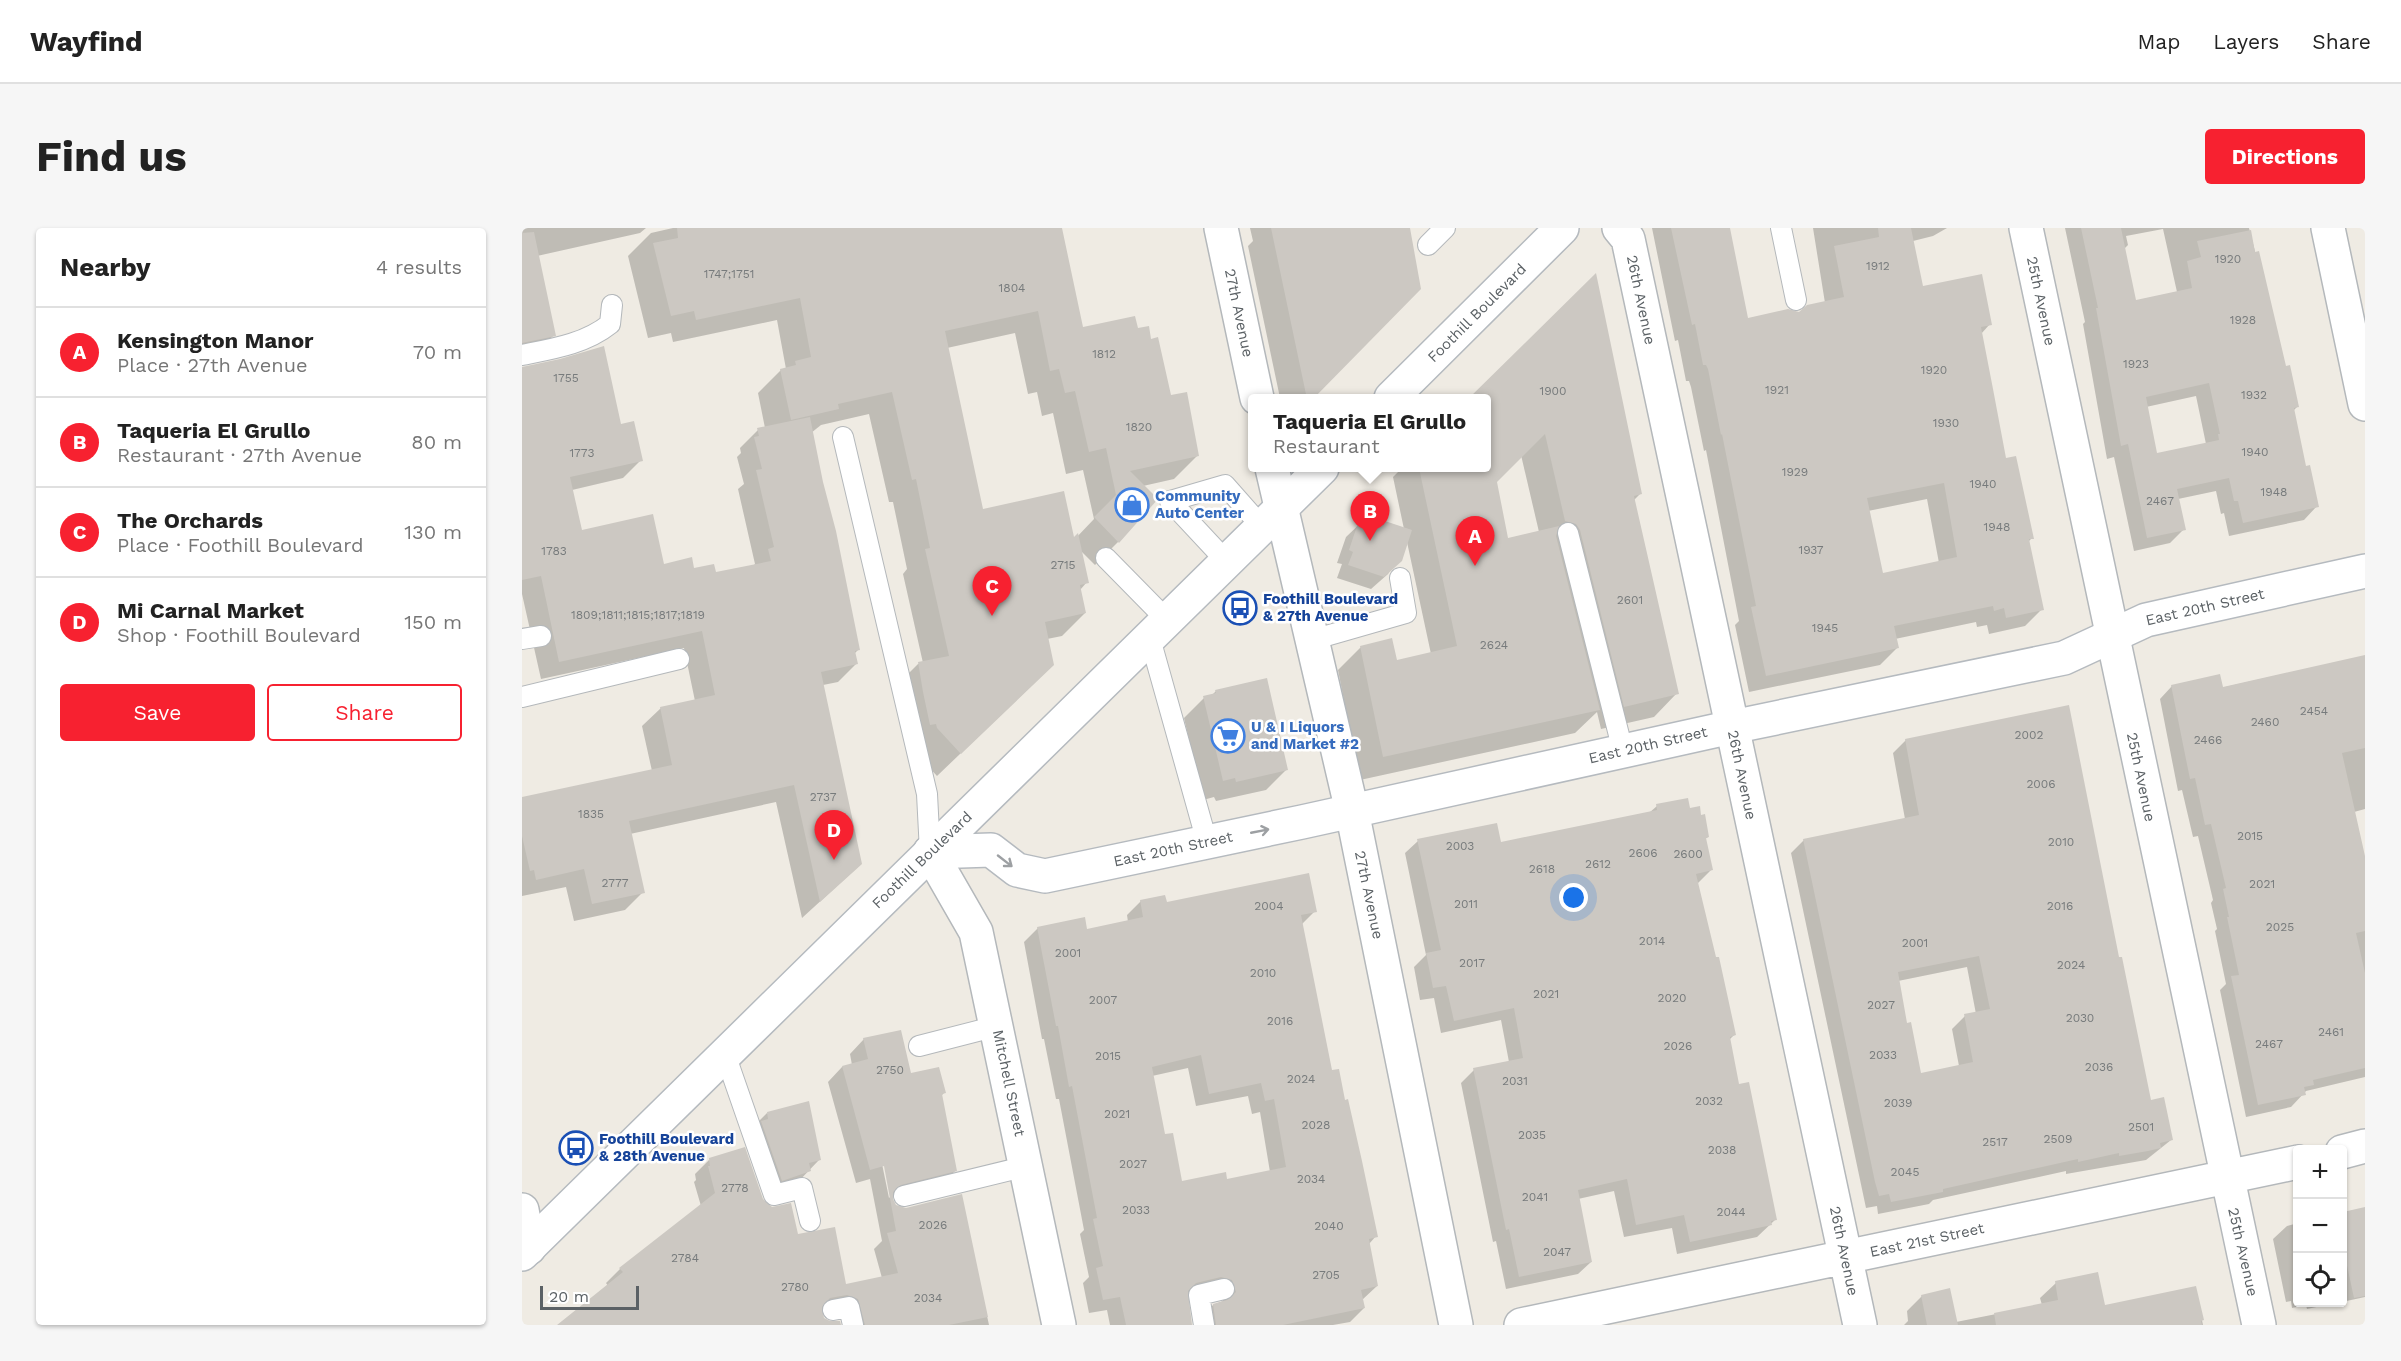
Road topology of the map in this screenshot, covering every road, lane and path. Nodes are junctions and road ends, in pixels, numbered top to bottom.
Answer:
1 (1221, 228) edge
2 (1445, 228) edge
3 (1562, 228) edge
4 (1619, 228) edge
5 (1781, 228) edge
6 (2026, 228) edge
7 (2328, 228) edge
8 (1428, 245) dead end
9 (1796, 300) dead end
10 (612, 305) dead end
11 (522, 355) edge
12 (1256, 394) edge
13 (1396, 394) edge
14 (2365, 404) edge
15 (843, 437) dead end
16 (1272, 472) edge
17 (1318, 472) edge
18 (1272, 517) junction
19 (1568, 533) dead end
20 (1106, 558) dead end
21 (1226, 561) junction
22 (2365, 571) edge
23 (1400, 578) dead end
24 (1158, 627) junction
25 (2111, 635) junction
26 (1312, 640) junction
27 (679, 659) dead end
28 (522, 697) edge
29 (1732, 727) junction
30 (1623, 751) junction
31 (1352, 811) junction
32 (1207, 842) junction
33 (930, 852) junction
34 (997, 1026) junction
35 (919, 1046) dead end
36 (725, 1054) junction
37 (2365, 1146) edge
38 (2347, 1151) edge
39 (2293, 1163) edge
40 (1027, 1166) junction
41 (2226, 1178) junction
42 (904, 1196) dead end
43 (522, 1210) edge
44 (810, 1221) dead end
45 (525, 1251) edge
46 (1845, 1257) junction
47 (1224, 1289) dead end
48 (833, 1310) dead end
49 (853, 1325) edge
50 (1059, 1325) edge
51 (1204, 1325) edge
52 (1456, 1325) edge
53 (1521, 1325) edge
54 (1860, 1325) edge
55 (2259, 1325) edge

1 - 12 street, 27th Avenue
2 - 8 lane
3 - 13 street, Foothill Boulevard
4 - 29 street, 26th Avenue
5 - 9 lane
6 - 25 street, 25th Avenue
7 - 14 street
10 - 11 lane
15 - 33 lane
16 - 18 street, 27th Avenue
17 - 18 street, Foothill Boulevard
18 - 21 street, Foothill Boulevard
18 - 21 lane
18 - 26 street, 27th Avenue
19 - 30 lane
20 - 24 lane
21 - 24 street, Foothill Boulevard
22 - 25 street, East 20th Street
23 - 26 lane
24 - 32 lane
24 - 33 street, Foothill Boulevard
25 - 29 street, East 20th Street
25 - 41 street, 25th Avenue
26 - 31 street, 27th Avenue
27 - 28 lane
29 - 30 street, East 20th Street
29 - 46 street, 26th Avenue
30 - 31 street, East 20th Street
32 -> 31 street, East 20th Street
31 - 52 street, 27th Avenue
33 -> 32 street, East 20th Street
33 - 34 street, Mitchell Street
33 - 36 street, Foothill Boulevard
34 - 35 lane
34 - 40 street, Mitchell Street
36 - 44 lane
36 - 45 street, Foothill Boulevard
37 - 38 street
39 - 41 street, East 21st Street
40 - 42 lane
40 - 50 street, Mitchell Street
41 - 46 street, East 21st Street
41 - 55 street, 25th Avenue
43 - 45 street
46 - 53 street, East 21st Street
46 - 54 street, 26th Avenue
47 - 51 lane
48 - 49 lane

